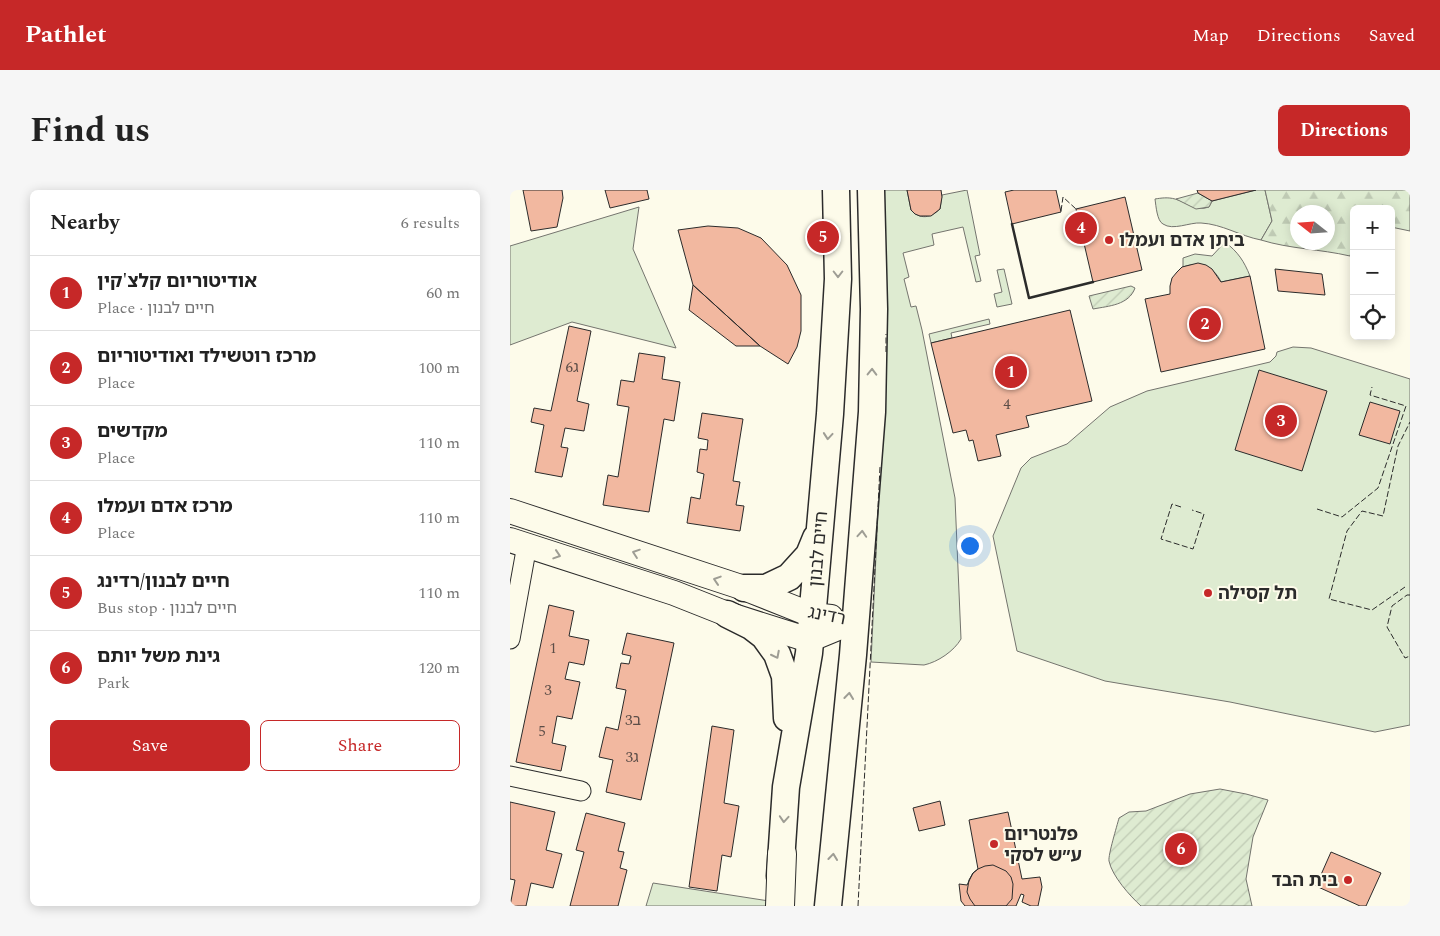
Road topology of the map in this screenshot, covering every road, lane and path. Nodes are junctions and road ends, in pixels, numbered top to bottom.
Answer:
1 (836, 190) edge
2 (871, 190) edge
3 (510, 511) edge
4 (820, 525) junction
5 (518, 542) edge
6 (682, 568) junction
7 (744, 588) junction
8 (674, 593) junction
9 (726, 614) junction
10 (855, 621) junction
11 (811, 627) junction
12 (510, 639) edge
13 (510, 776) edge
14 (786, 787) junction
15 (581, 791) dead end
16 (782, 854) joint
17 (779, 906) edge
18 (828, 906) edge

1 -> 4 main road, חיים לבנון
10 -> 2 main road
6 -> 3 street, רדינג
4 - 7 main road
4 - 11 main road, חיים לבנון
5 -> 8 street, רדינג
5 - 12 street
7 -> 6 street, רדינג
6 - 8 street
7 - 11 street, רדינג
8 - 9 street, רדינג
9 - 11 street, רדינג
9 -> 14 main road
10 - 11 street, רדינג
18 -> 10 main road
11 - 14 main road, חיים לבנון
13 - 15 street
14 -> 16 main road, חיים לבנון
16 - 17 highway

